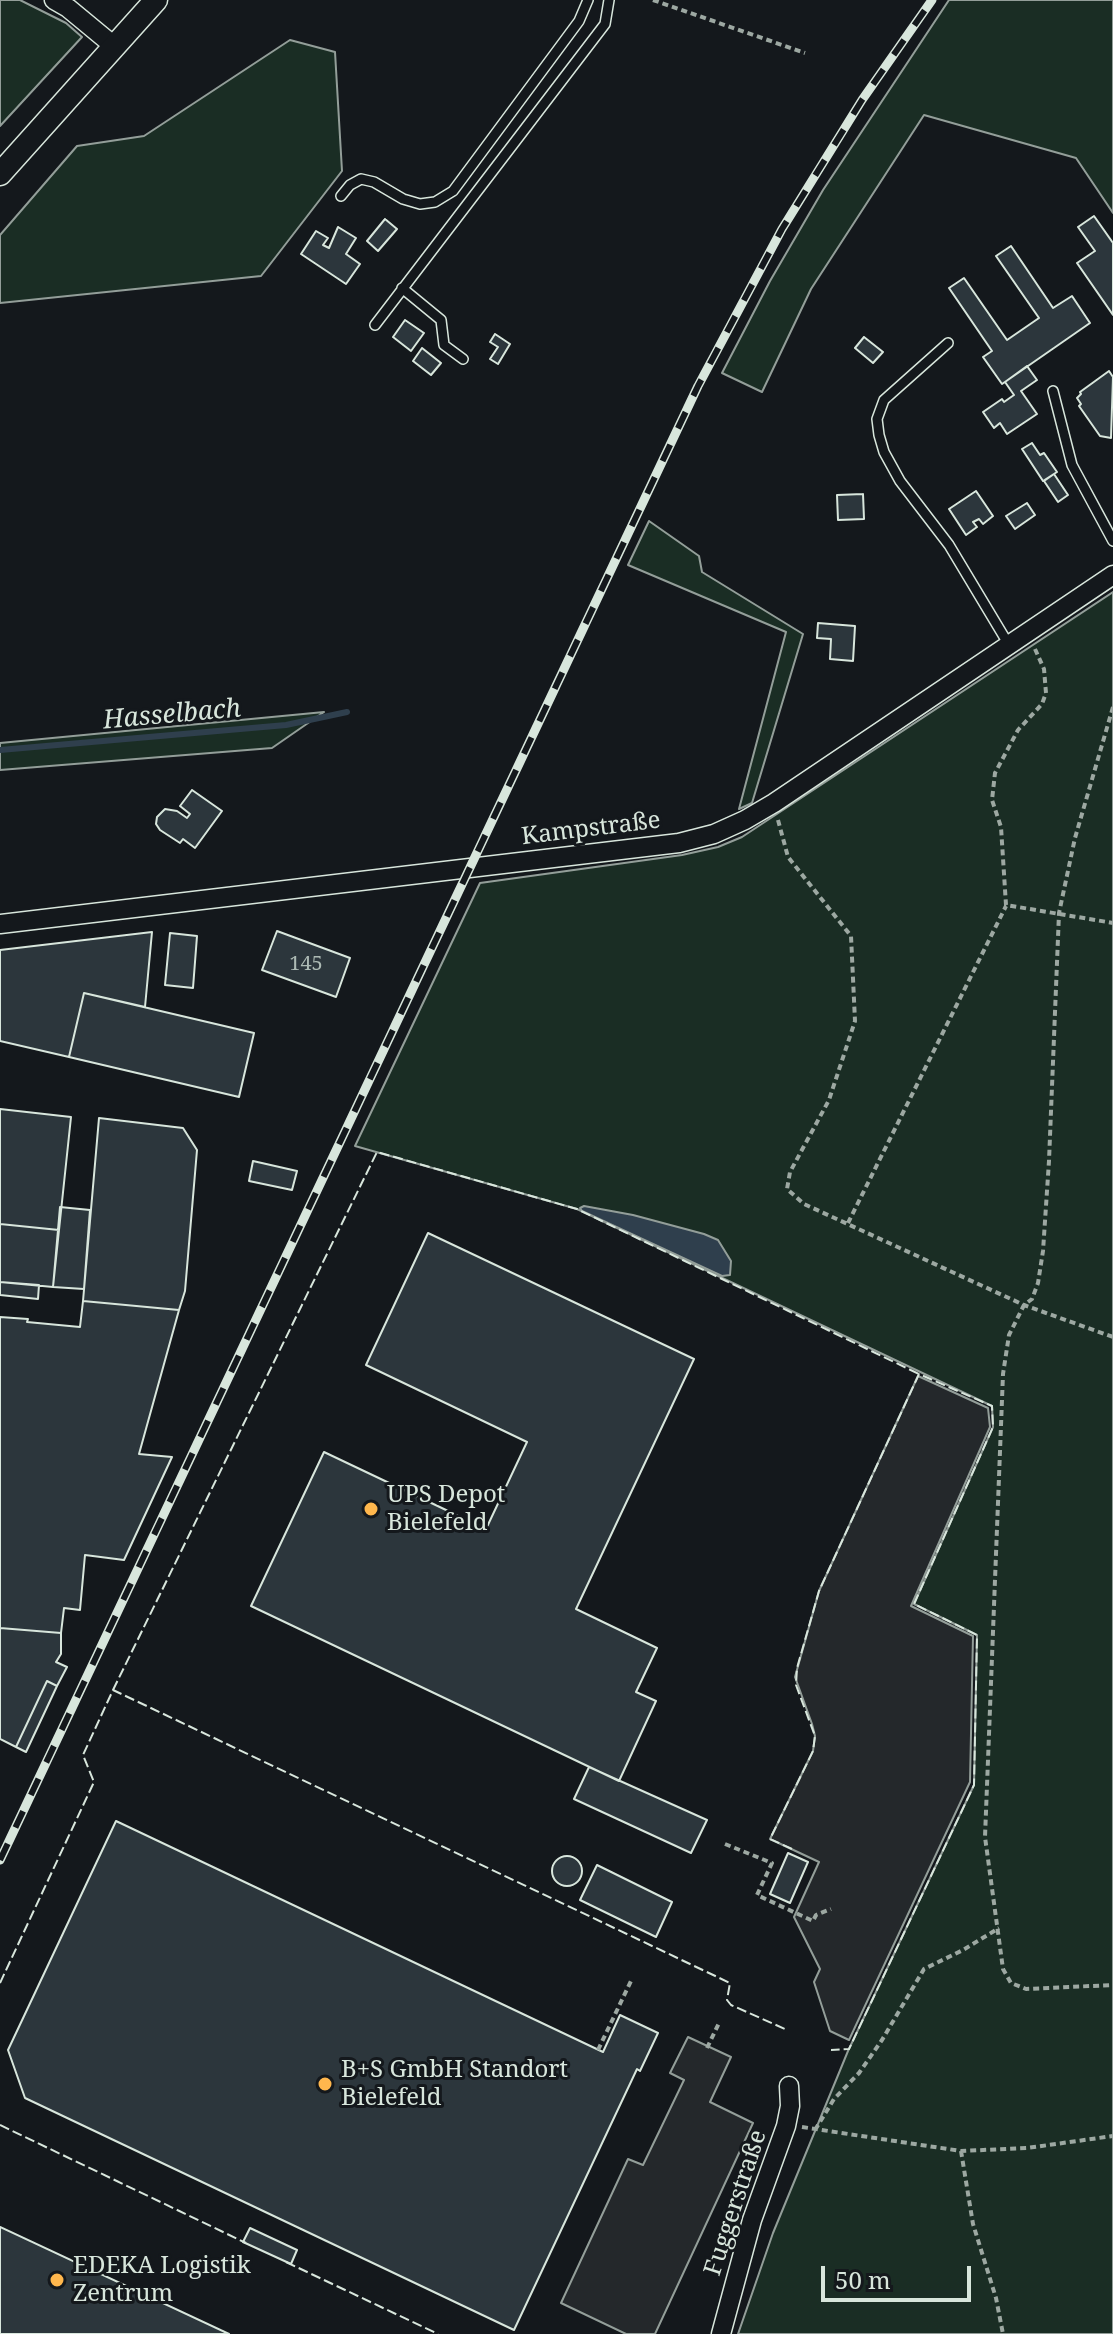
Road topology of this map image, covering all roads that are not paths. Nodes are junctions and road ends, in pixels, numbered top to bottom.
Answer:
1 (54, 0) edge
2 (156, 0) edge
3 (588, 0) edge
4 (609, 0) edge
5 (114, 46) junction
6 (0, 174) edge
7 (341, 196) dead end
8 (402, 288) junction
9 (375, 325) dead end
10 (948, 343) dead end
11 (463, 359) dead end
12 (1053, 391) dead end
13 (1113, 541) edge
14 (1113, 575) edge
15 (1009, 645) junction
16 (0, 924) edge
17 (789, 2086) dead end
18 (721, 2334) edge

1 - 5 street
2 - 5 street
3 - 7 lane
4 - 8 lane
5 - 6 street
8 - 9 lane
8 - 11 lane
10 - 15 lane
12 - 13 lane
14 - 15 street, Kampstraße
15 - 16 street, Kampstraße
17 - 18 street, Fuggerstraße

